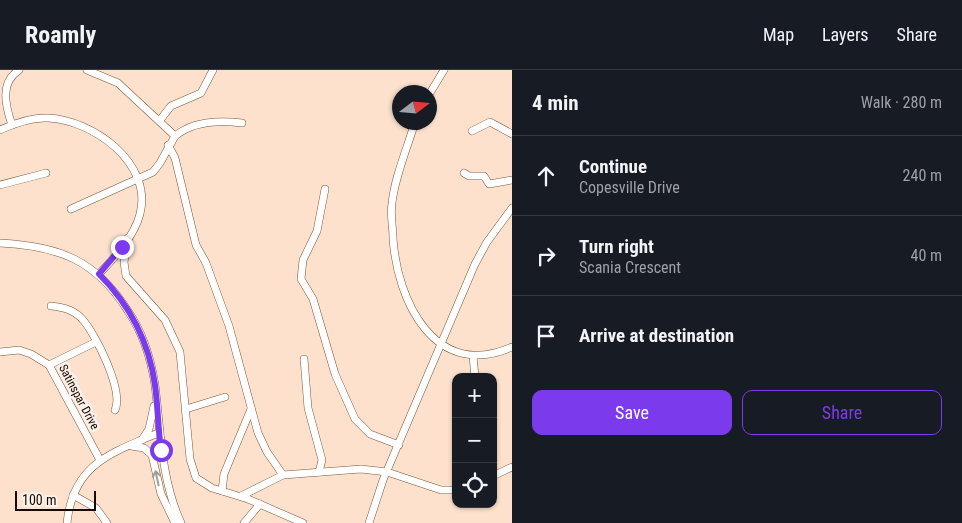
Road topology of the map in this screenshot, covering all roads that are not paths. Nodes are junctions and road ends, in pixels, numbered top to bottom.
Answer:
1 (19, 70) edge
2 (87, 70) edge
3 (213, 70) edge
4 (444, 70) edge
5 (435, 85) edge
6 (1, 94) edge
7 (160, 120) junction
8 (242, 123) dead end
9 (12, 125) junction
10 (0, 130) edge
11 (413, 130) edge
12 (472, 132) dead end
13 (512, 134) edge
14 (175, 136) junction
15 (168, 145) junction
16 (46, 173) dead end
17 (464, 173) dead end
18 (137, 179) junction
19 (512, 180) edge
20 (0, 185) edge
21 (325, 189) dead end
22 (512, 208) edge
23 (70, 209) dead end
24 (128, 238) junction
25 (0, 243) edge
26 (99, 274) junction
27 (51, 306) dead end
28 (96, 342) junction
29 (441, 344) junction
30 (512, 348) edge
31 (0, 352) edge
32 (473, 356) junction
33 (304, 359) dead end
34 (49, 365) junction
35 (475, 373) edge
36 (225, 397) dead end
37 (156, 398) junction
38 (251, 408) junction
39 (186, 409) junction
40 (115, 410) dead end
41 (158, 433) junction
42 (141, 440) junction
43 (128, 445) junction
44 (399, 445) junction
45 (100, 460) junction
46 (512, 467) edge
47 (319, 472) junction
48 (387, 472) junction
49 (497, 474) edge
50 (283, 475) junction
51 (452, 490) edge
52 (222, 491) junction
53 (74, 495) junction
54 (241, 496) junction
55 (260, 504) junction
56 (67, 523) edge
57 (107, 523) edge
58 (175, 523) edge
59 (181, 523) edge
60 (244, 523) edge
61 (303, 523) edge
62 (369, 523) edge

1 - 6 street
2 - 7 street
3 - 7 street
4 - 5 street
6 - 9 street
7 - 14 street
8 - 14 street
9 - 10 street
9 - 18 street
11 - 29 street
12 - 13 street
14 - 15 street
15 - 18 street
15 - 38 street
16 - 20 street
17 - 19 street
18 - 23 street
18 - 24 street
21 - 44 street
22 - 29 street
24 - 26 street
24 - 39 street
25 - 26 street
26 - 37 street
27 - 28 street
28 - 34 street
28 - 40 street
29 - 32 street
29 - 44 street
30 - 32 street
31 - 34 street, Satinspar Drive
32 - 35 street
33 - 47 street
34 - 45 street, Satinspar Drive
36 - 39 street
37 - 41 street
37 - 42 street
38 - 50 street
38 - 52 street
39 - 52 street
41 - 42 street
41 - 59 street
42 - 43 street
43 - 45 street
58 -> 43 street
44 - 48 street
45 - 53 street
46 - 49 street
47 - 48 street
47 - 50 street
48 - 51 street
48 - 62 street
50 - 54 street
52 - 54 street
53 - 56 street
53 - 57 street
54 - 55 street
55 - 60 street
55 - 61 street

